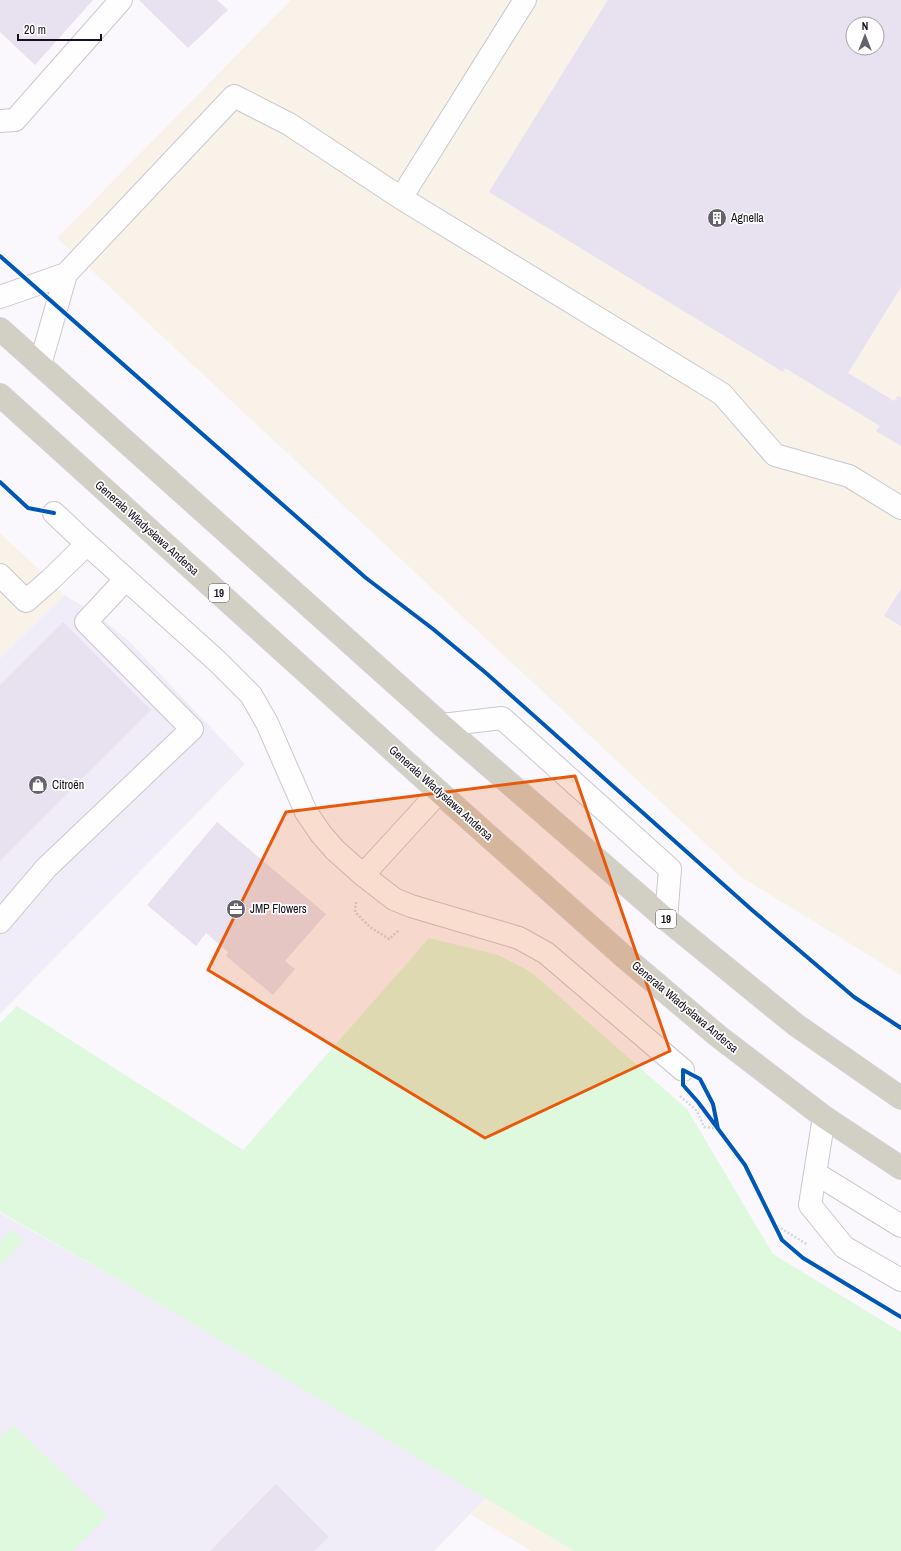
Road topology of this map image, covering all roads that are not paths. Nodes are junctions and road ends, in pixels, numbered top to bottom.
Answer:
1 (121, 0) edge
2 (525, 0) edge
3 (0, 122) edge
4 (401, 198) junction
5 (66, 274) junction
6 (0, 298) edge
7 (0, 329) edge
8 (40, 365) junction
9 (0, 395) edge
10 (901, 508) edge
11 (54, 513) dead end
12 (87, 544) junction
13 (0, 575) edge
14 (126, 579) junction
15 (442, 725) junction
16 (439, 792) junction
17 (363, 875) junction
18 (666, 919) junction
19 (0, 922) edge
20 (683, 1070) dead end
21 (901, 1098) edge
22 (824, 1117) junction
23 (901, 1168) edge
24 (815, 1173) junction
25 (901, 1226) edge
26 (901, 1280) edge

1 - 3 lane
2 - 4 lane
4 - 5 lane
4 - 10 lane
5 - 6 lane
5 - 8 lane
7 - 8 highway, 19
8 - 15 highway, 19
9 - 16 highway, Generała Władysława Andersa / 19
11 - 12 lane
12 - 13 lane
12 - 14 lane
14 - 17 lane
14 - 19 lane
15 - 18 highway, 19
15 - 18 lane
16 - 17 lane
16 - 22 highway, Generała Władysława Andersa / 19
17 - 20 lane
18 - 21 highway, 19
22 - 23 highway, Generała Władysława Andersa / 19
22 - 24 lane
24 - 25 lane
24 - 26 lane

